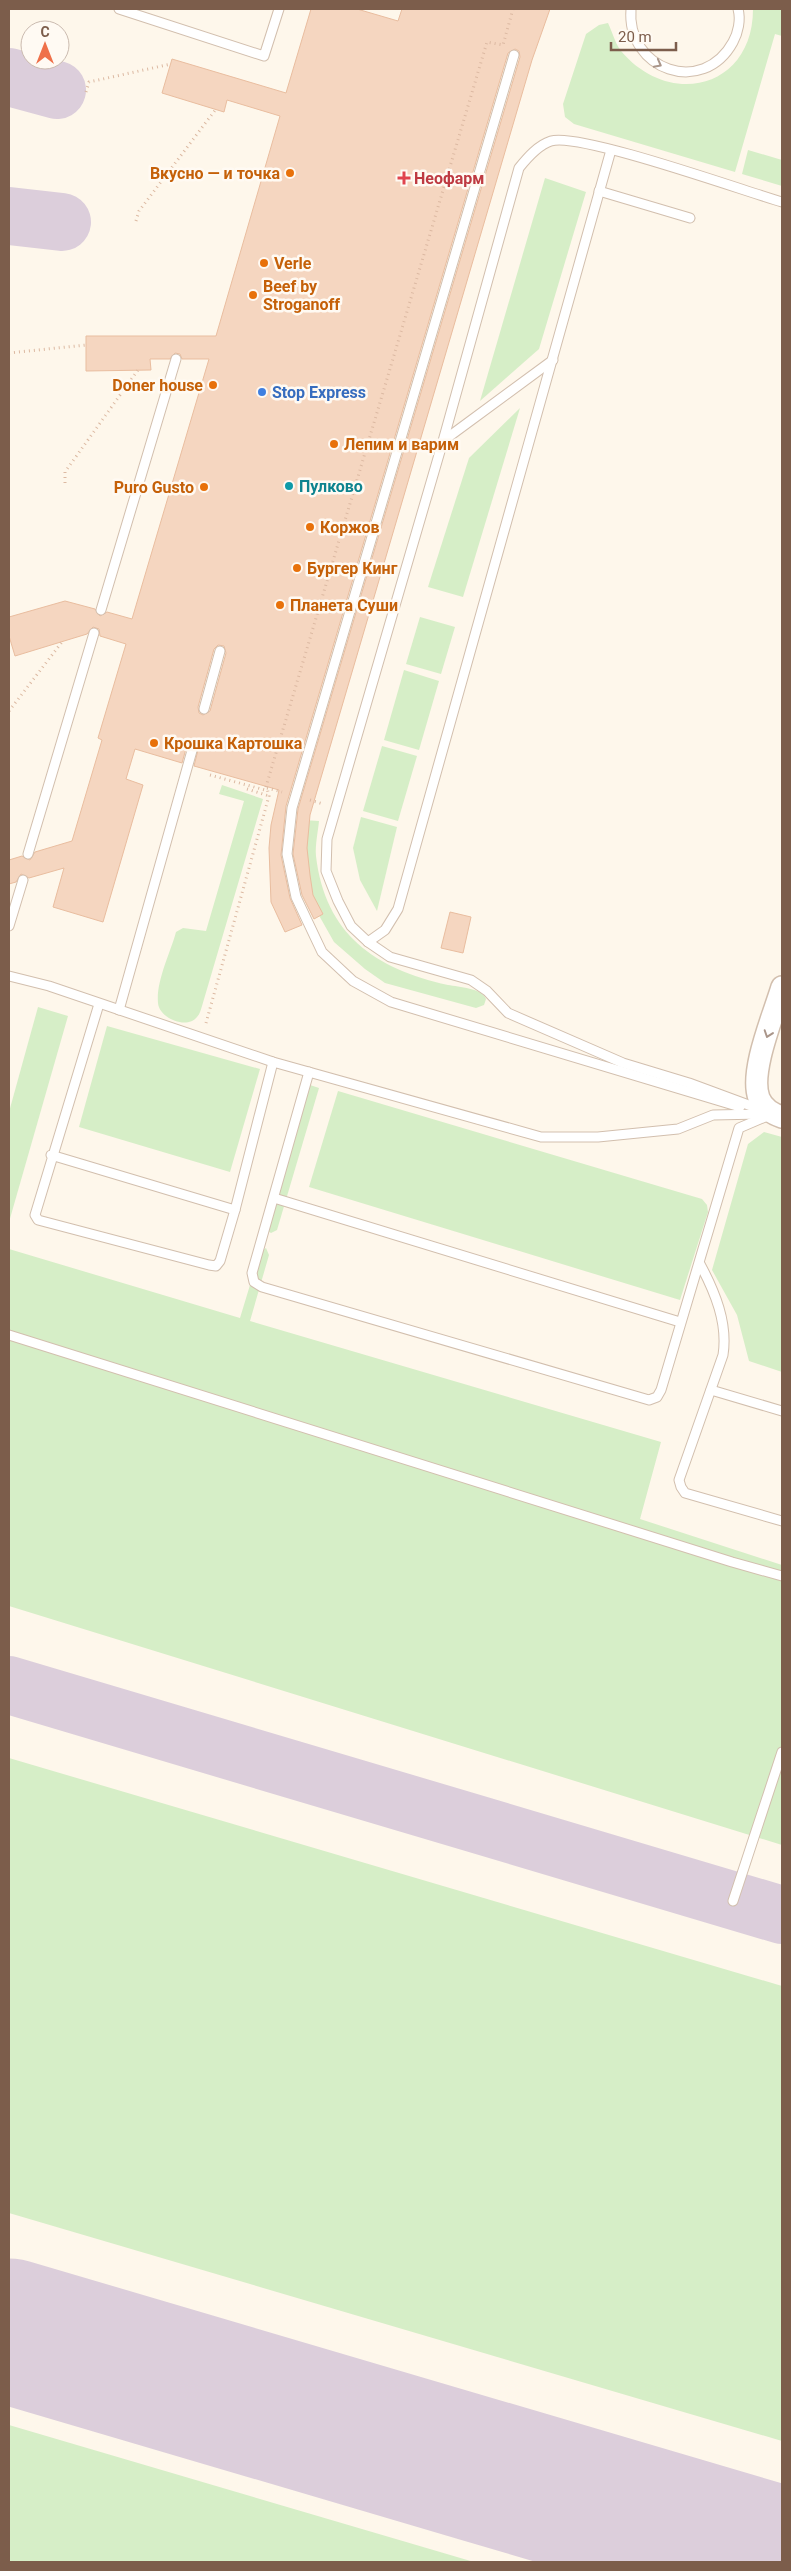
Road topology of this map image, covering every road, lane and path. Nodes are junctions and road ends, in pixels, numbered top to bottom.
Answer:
1 (119, 9) edge
2 (279, 9) edge
3 (513, 9) edge
4 (631, 9) edge
5 (738, 9) edge
6 (514, 56) dead end
7 (171, 64) dead end
8 (86, 92) dead end
9 (216, 109) dead end
10 (611, 150) junction
11 (599, 191) junction
12 (782, 202) edge
13 (690, 218) dead end
14 (136, 221) dead end
15 (86, 344) dead end
16 (9, 353) edge
17 (176, 359) dead end
18 (553, 360) junction
19 (138, 370) dead end
20 (443, 440) junction
21 (65, 483) dead end
22 (101, 610) dead end
23 (94, 633) dead end
24 (62, 642) dead end
25 (220, 650) dead end
26 (204, 709) dead end
27 (9, 711) edge
28 (193, 747) dead end
29 (210, 775) dead end
30 (247, 789) dead end
31 (287, 794) dead end
32 (269, 796) junction
33 (305, 799) dead end
34 (336, 807) junction
35 (28, 854) dead end
36 (23, 880) dead end
37 (9, 926) edge
38 (368, 942) junction
39 (9, 976) edge
40 (782, 988) edge
41 (98, 1004) junction
42 (119, 1010) junction
43 (202, 1037) junction
44 (273, 1062) junction
45 (309, 1072) junction
46 (777, 1115) edge
47 (51, 1155) junction
48 (274, 1198) junction
49 (235, 1210) junction
50 (700, 1264) junction
51 (680, 1322) junction
52 (9, 1335) edge
53 (711, 1390) junction
54 (782, 1411) edge
55 (782, 1521) edge
56 (782, 1576) edge
57 (782, 1752) edge
58 (733, 1901) dead end

1 - 2 lane
3 - 29 path
4 -> 5 lane
6 - 46 lane
7 - 8 path
9 - 14 path
10 - 11 lane
10 - 12 lane
10 - 20 lane
11 - 13 lane
11 - 18 lane
15 - 16 path
17 - 22 lane
18 - 20 lane
18 - 38 lane
19 - 21 path
20 - 34 lane
23 - 35 lane
24 - 27 path
25 - 26 lane
28 - 42 lane
30 - 32 path
31 - 32 path
32 - 43 path
33 - 34 path
34 - 38 lane
36 - 37 lane
38 - 46 lane
39 - 41 lane
40 -> 46 street
41 - 42 lane
41 - 47 lane
42 - 43 lane
43 - 44 lane
44 - 45 lane
44 - 49 lane
45 - 46 lane
45 - 48 lane
46 - 50 lane
47 - 49 lane
47 - 49 lane
48 - 51 lane
48 - 51 lane
50 - 51 lane
50 - 53 lane
52 - 56 lane
53 - 54 lane
53 - 55 lane
57 - 58 lane

